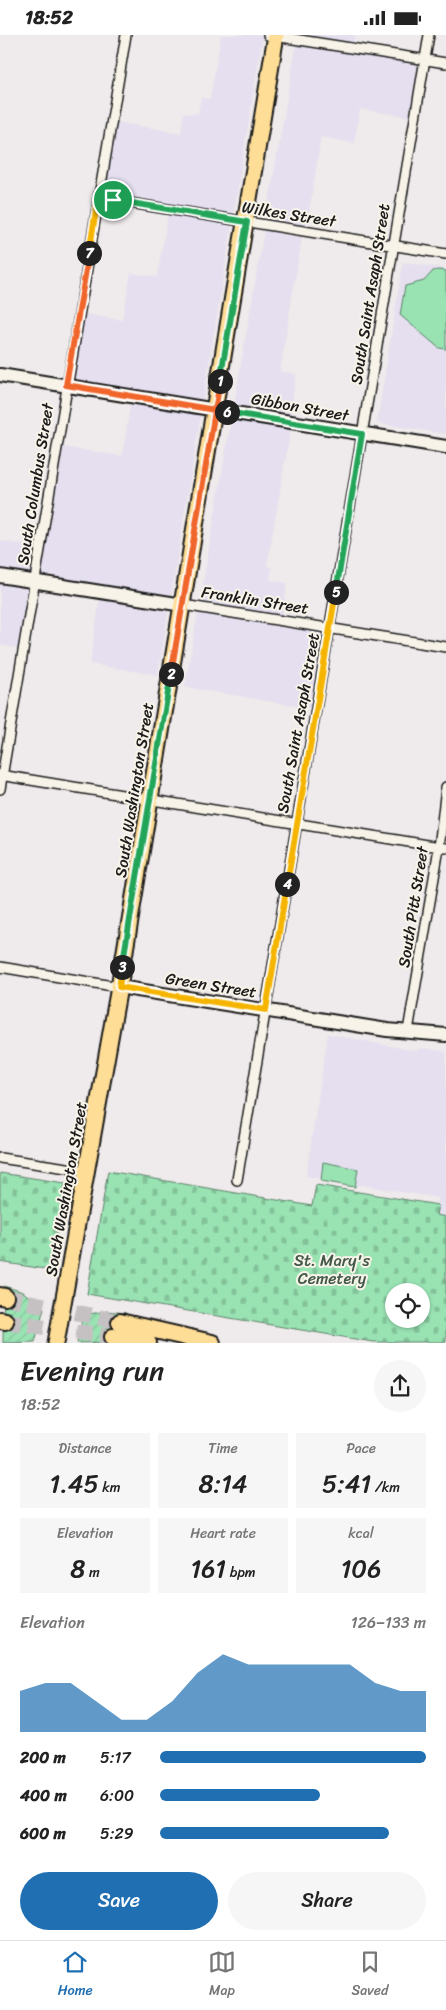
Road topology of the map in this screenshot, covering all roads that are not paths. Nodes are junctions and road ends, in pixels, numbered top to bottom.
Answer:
1 (126, 35) edge
2 (274, 35) edge
3 (429, 35) edge
4 (425, 59) junction
5 (446, 63) edge
6 (98, 198) junction
7 (247, 222) junction
8 (393, 246) junction
9 (446, 254) edge
10 (0, 375) edge
11 (66, 385) junction
12 (215, 409) junction
13 (362, 434) junction
14 (446, 447) edge
15 (0, 575) edge
16 (34, 581) junction
17 (183, 605) junction
18 (330, 628) junction
19 (446, 647) edge
20 (1, 775) edge
21 (446, 787) edge
22 (0, 789) edge
23 (150, 799) junction
24 (296, 824) junction
25 (442, 848) edge
26 (0, 967) edge
27 (119, 987) junction
28 (266, 1010) junction
29 (408, 1031) junction
30 (446, 1035) edge
31 (0, 1158) edge
32 (87, 1171) junction
33 (237, 1180) dead end
34 (120, 1322) tunnel mouth
35 (113, 1337) tunnel mouth
36 (56, 1343) edge
37 (148, 1343) edge
38 (212, 1343) edge

1 - 6 street, South Columbus Street
2 - 4 street
2 - 7 main road, South Washington Street
3 - 4 street, South Saint Asaph Street
4 - 5 street
4 - 8 street, South Saint Asaph Street
6 - 7 street, Wilkes Street
6 - 11 street, South Columbus Street
7 - 8 street, Wilkes Street
7 - 12 main road, South Washington Street
8 - 9 street, Wilkes Street
8 - 13 street, South Saint Asaph Street
10 - 11 main road, Gibbon Street
11 - 12 main road, Gibbon Street
11 - 16 street, South Columbus Street
12 - 13 main road, Gibbon Street
12 - 17 main road, South Washington Street
13 - 14 main road, Gibbon Street
13 - 18 street, South Saint Asaph Street
15 - 16 main road, Franklin Street
16 - 17 main road, Franklin Street
16 - 20 street, South Columbus Street
17 - 18 street, Franklin Street
17 - 23 main road, South Washington Street
18 - 19 street, Franklin Street
18 - 24 street, South Saint Asaph Street
20 - 22 street, South Columbus Street
20 - 23 street
21 - 25 street, South Pitt Street
23 - 24 street
23 - 27 main road, South Washington Street
24 - 25 street
24 - 28 street, South Saint Asaph Street
25 - 29 street, South Pitt Street
26 - 27 street, Green Street
27 - 28 main road, Green Street
27 - 32 main road, South Washington Street
28 - 29 main road, Green Street
28 - 33 street, South Saint Asaph Street
29 - 30 main road, Green Street
31 - 32 street
32 - 36 main road, South Washington Street
34 - 38 highway
35 - 37 highway

